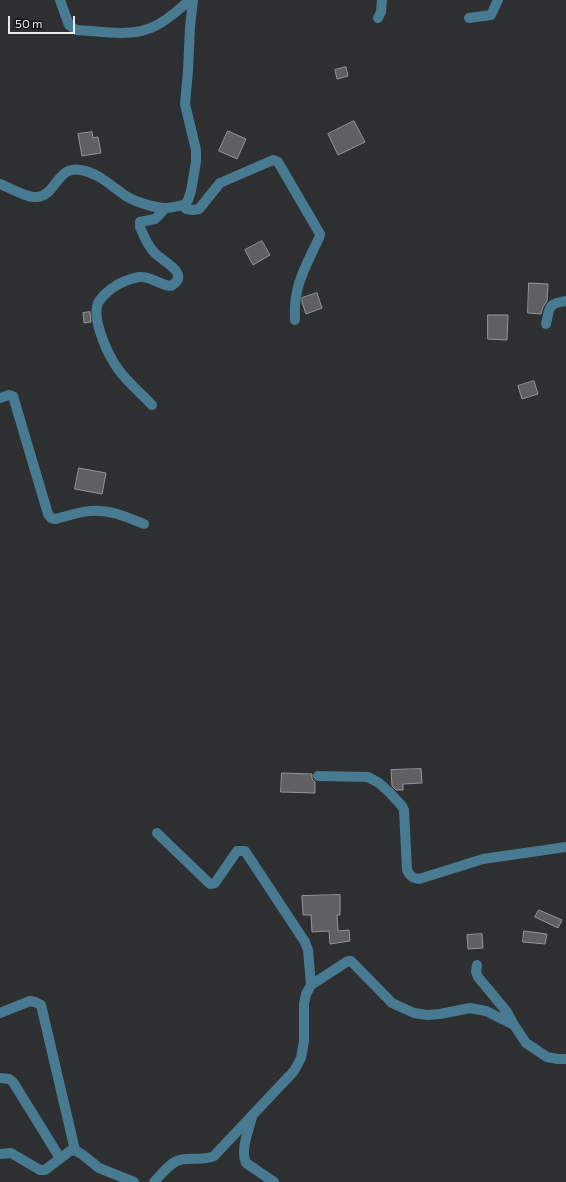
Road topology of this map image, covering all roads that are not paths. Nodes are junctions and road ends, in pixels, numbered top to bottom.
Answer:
1 (60, 0) edge
2 (190, 0) edge
3 (193, 0) edge
4 (382, 0) edge
5 (498, 0) edge
6 (378, 18) dead end
7 (470, 18) dead end
8 (0, 184) edge
9 (184, 205) junction
10 (164, 208) junction
11 (566, 301) edge
12 (295, 320) dead end
13 (546, 324) dead end
14 (0, 398) edge
15 (152, 405) dead end
16 (144, 524) dead end
17 (318, 776) dead end
18 (157, 833) dead end
19 (566, 847) edge
20 (477, 965) dead end
21 (311, 985) junction
22 (0, 1013) edge
23 (514, 1025) junction
24 (566, 1059) edge
25 (0, 1078) edge
26 (253, 1115) junction
27 (75, 1150) junction
28 (0, 1154) edge
29 (60, 1158) junction
30 (134, 1182) edge
31 (154, 1182) edge
32 (274, 1182) edge

1 - 2 street
3 - 9 street
4 - 6 street
5 - 7 street
8 - 10 street
9 - 10 street
9 - 12 street
10 - 15 street
11 - 13 street
14 - 16 street
17 - 19 street
18 - 21 street
20 - 23 street
21 - 23 street
21 - 26 street
22 - 27 street
23 - 24 street
25 - 29 street
26 - 31 street
26 - 32 street
27 - 29 street
27 - 30 street
28 - 29 street

